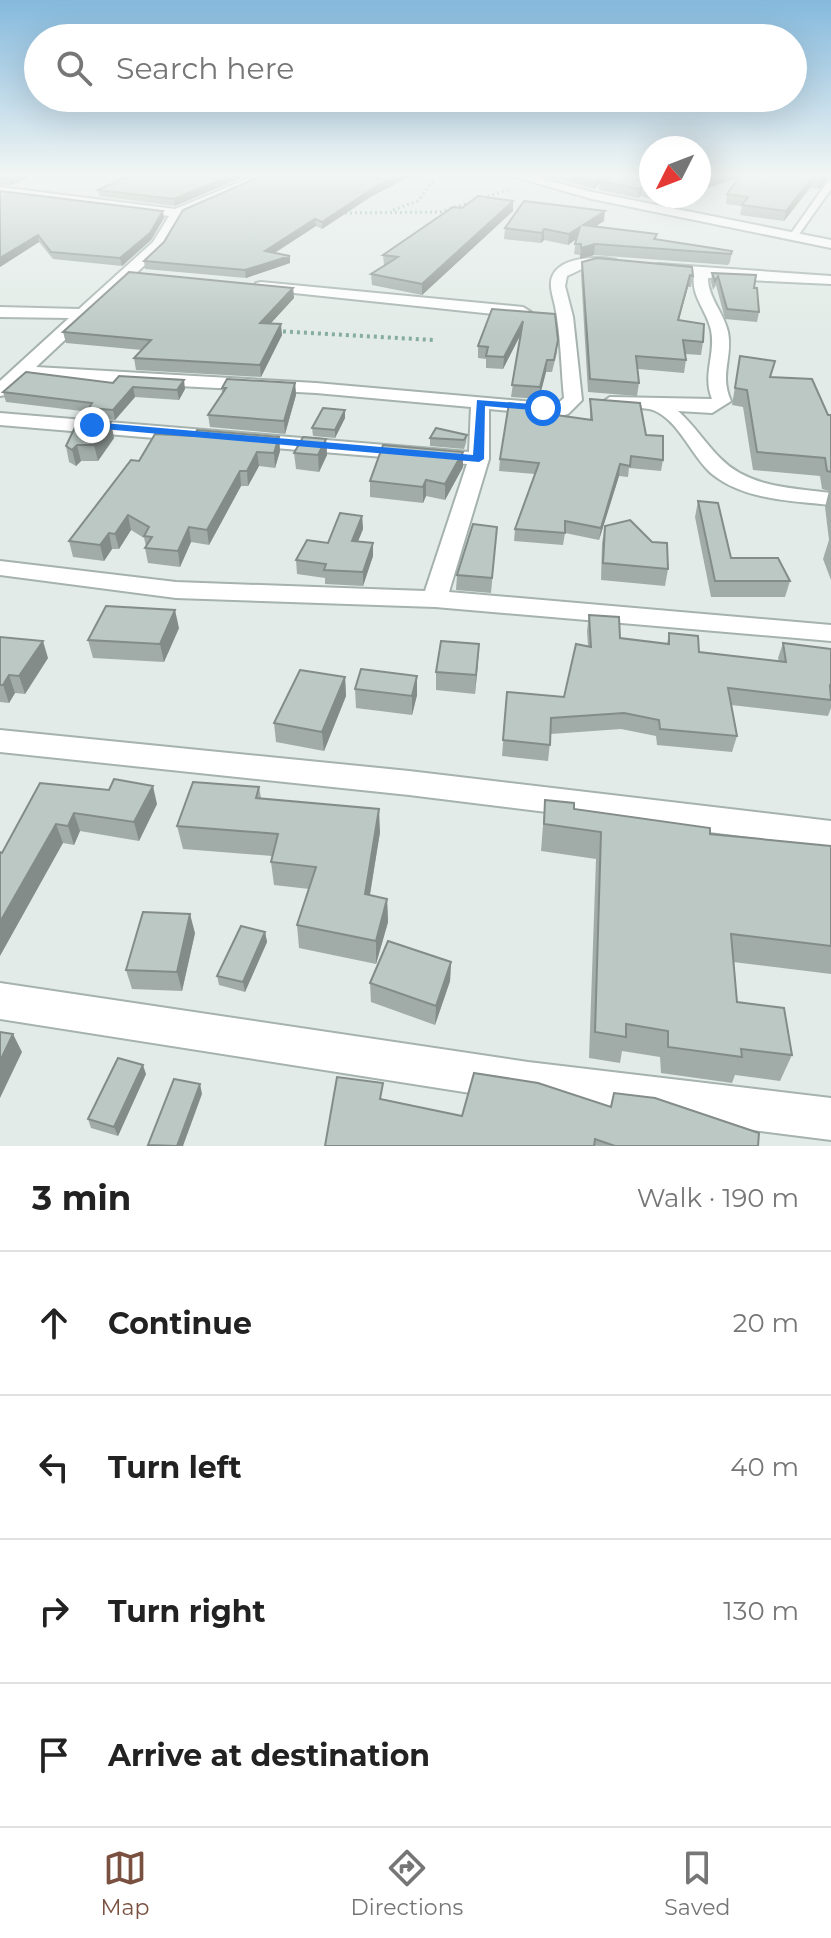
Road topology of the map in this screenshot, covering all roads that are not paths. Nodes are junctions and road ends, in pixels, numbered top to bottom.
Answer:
1 (170, 228) edge
2 (762, 228) edge
3 (799, 228) edge
4 (794, 235) junction
5 (831, 244) edge
6 (708, 273) junction
7 (831, 280) edge
8 (237, 284) edge
9 (0, 312) edge
10 (84, 314) junction
11 (550, 316) junction
12 (21, 372) junction
13 (0, 391) edge
14 (573, 400) junction
15 (480, 402) junction
16 (660, 407) junction
17 (0, 419) edge
18 (479, 459) junction
19 (831, 499) edge
20 (0, 568) edge
21 (435, 599) junction
22 (831, 633) edge
23 (0, 741) edge
24 (831, 834) edge
25 (0, 1001) edge
26 (831, 1119) edge

1 - 10 street
2 - 4 street
3 - 4 lane
4 - 5 street
6 - 7 street
6 - 11 street
6 - 16 street
8 - 11 street
9 - 10 street
10 - 12 street
11 - 14 street
12 - 13 street
12 - 15 street
14 - 15 street
14 - 16 street
15 - 18 street
16 - 19 street
17 - 18 street
18 - 21 street
20 - 21 street
21 - 22 street
23 - 24 street
25 - 26 street

